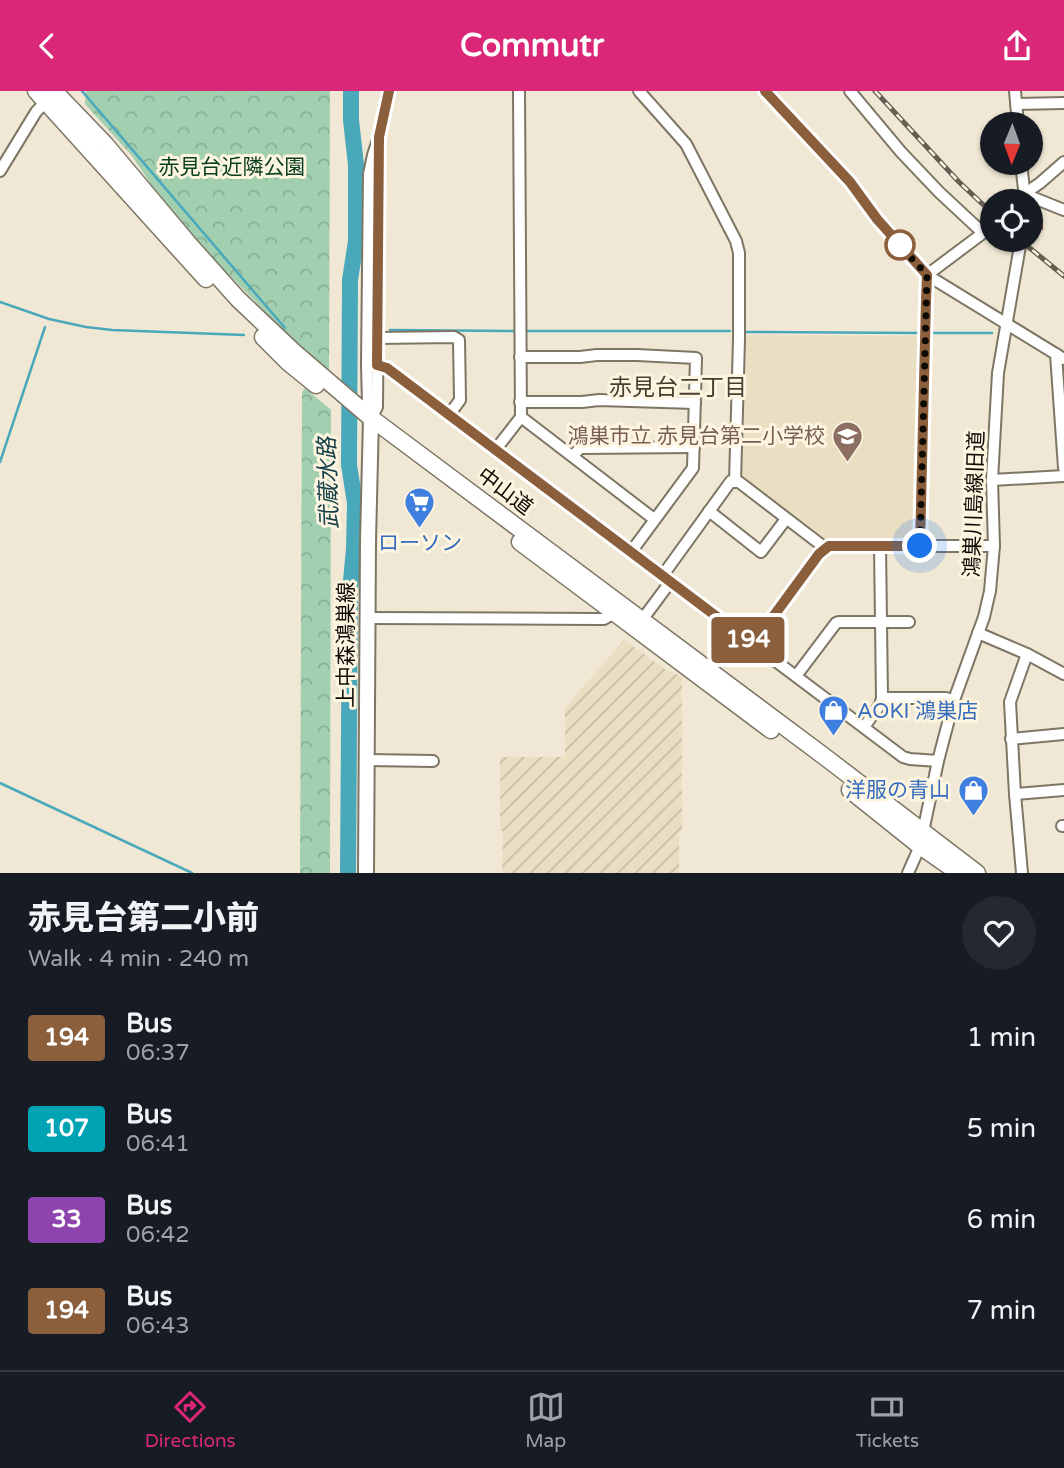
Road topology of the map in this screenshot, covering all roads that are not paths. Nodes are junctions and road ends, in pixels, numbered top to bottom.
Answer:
1 (389, 91) edge
2 (519, 91) edge
3 (639, 91) edge
4 (765, 91) edge
5 (850, 91) edge
6 (1015, 91) edge
7 (49, 93) edge
8 (1064, 103) edge
9 (1016, 104) junction
10 (1017, 112) edge
11 (379, 137) junction
12 (1064, 162) edge
13 (0, 171) edge
14 (1034, 189) edge
15 (1043, 204) edge
16 (1064, 210) edge
17 (1019, 252) edge
18 (927, 275) junction
19 (1006, 324) junction
20 (377, 338) junction
21 (520, 357) junction
22 (1060, 357) edge
23 (372, 365) junction
24 (520, 402) junction
25 (695, 403) junction
26 (449, 415) junction
27 (521, 417) junction
28 (366, 420) junction
29 (1063, 431) edge
30 (694, 447) junction
31 (496, 450) junction
32 (573, 456) junction
33 (1064, 468) edge
34 (1064, 475) edge
35 (992, 480) junction
36 (735, 482) junction
37 (709, 511) junction
38 (654, 519) junction
39 (786, 519) junction
40 (880, 545) junction
41 (920, 546) junction
42 (994, 546) junction
43 (824, 549) junction
44 (631, 551) junction
45 (667, 578) junction
46 (614, 613) junction
47 (368, 618) junction
48 (642, 620) junction
49 (880, 622) junction
50 (909, 622) dead end
51 (978, 633) junction
52 (753, 644) junction
53 (1027, 654) junction
54 (1064, 674) edge
55 (796, 675) junction
56 (882, 698) junction
57 (954, 700) junction
58 (864, 727) junction
59 (1064, 734) edge
60 (1012, 739) junction
61 (367, 760) junction
62 (433, 761) dead end
63 (938, 761) junction
64 (1064, 790) edge
65 (1015, 794) junction
66 (921, 839) junction
67 (366, 873) edge
68 (908, 873) edge
69 (958, 873) edge
70 (977, 873) edge
71 (1022, 873) edge

1 - 11 street
2 - 21 street
3 - 36 street
4 - 18 street
5 - 18 street
6 - 9 street
7 - 13 street
7 - 28 highway, 中山道
8 - 9 street
9 - 10 street
11 - 20 street
11 - 23 street
12 - 14 street
15 - 16 street
17 - 19 street, 鴻巣川島線旧道
18 - 19 street
18 - 41 street
19 - 22 street
19 - 35 street, 鴻巣川島線旧道
20 - 23 street
20 - 26 street
21 - 24 street
21 - 25 street
22 - 29 street
23 - 26 street
23 - 28 street
24 - 25 street
24 - 27 street
25 - 30 street
26 - 31 street
27 - 31 street
27 - 32 street
28 - 46 highway, 中山道
28 - 47 main road, 上中森鴻巣線
28 - 48 highway, 中山道
29 - 33 street
30 - 32 street
30 - 38 street
31 - 44 street
32 - 38 street
34 - 35 street
35 - 42 street, 鴻巣川島線旧道
36 - 37 street
36 - 39 street
37 - 39 street
37 - 45 street
38 - 44 street
39 - 43 street
40 - 41 street
40 - 43 street
40 - 49 street
41 - 42 street
42 - 51 street, 鴻巣川島線旧道
43 - 52 street
44 - 45 street
45 - 48 street
45 - 52 street
46 - 47 street
46 - 66 highway, 中山道
47 - 61 main road, 上中森鴻巣線
48 - 66 highway, 中山道
49 - 50 street
49 - 55 street
49 - 56 street
51 - 53 street
51 - 57 street, 鴻巣川島線旧道
52 - 55 street
53 - 54 street
53 - 60 street
55 - 58 street
56 - 57 street
56 - 58 street
57 - 63 street, 鴻巣川島線旧道
58 - 63 street
59 - 60 street
60 - 65 street
61 - 62 street
61 - 67 main road, 上中森鴻巣線
63 - 66 street, 鴻巣川島線旧道
64 - 65 street
65 - 71 street
66 - 68 street, 鴻巣川島線旧道
66 - 69 highway, 中山道
66 - 70 highway, 中山道

